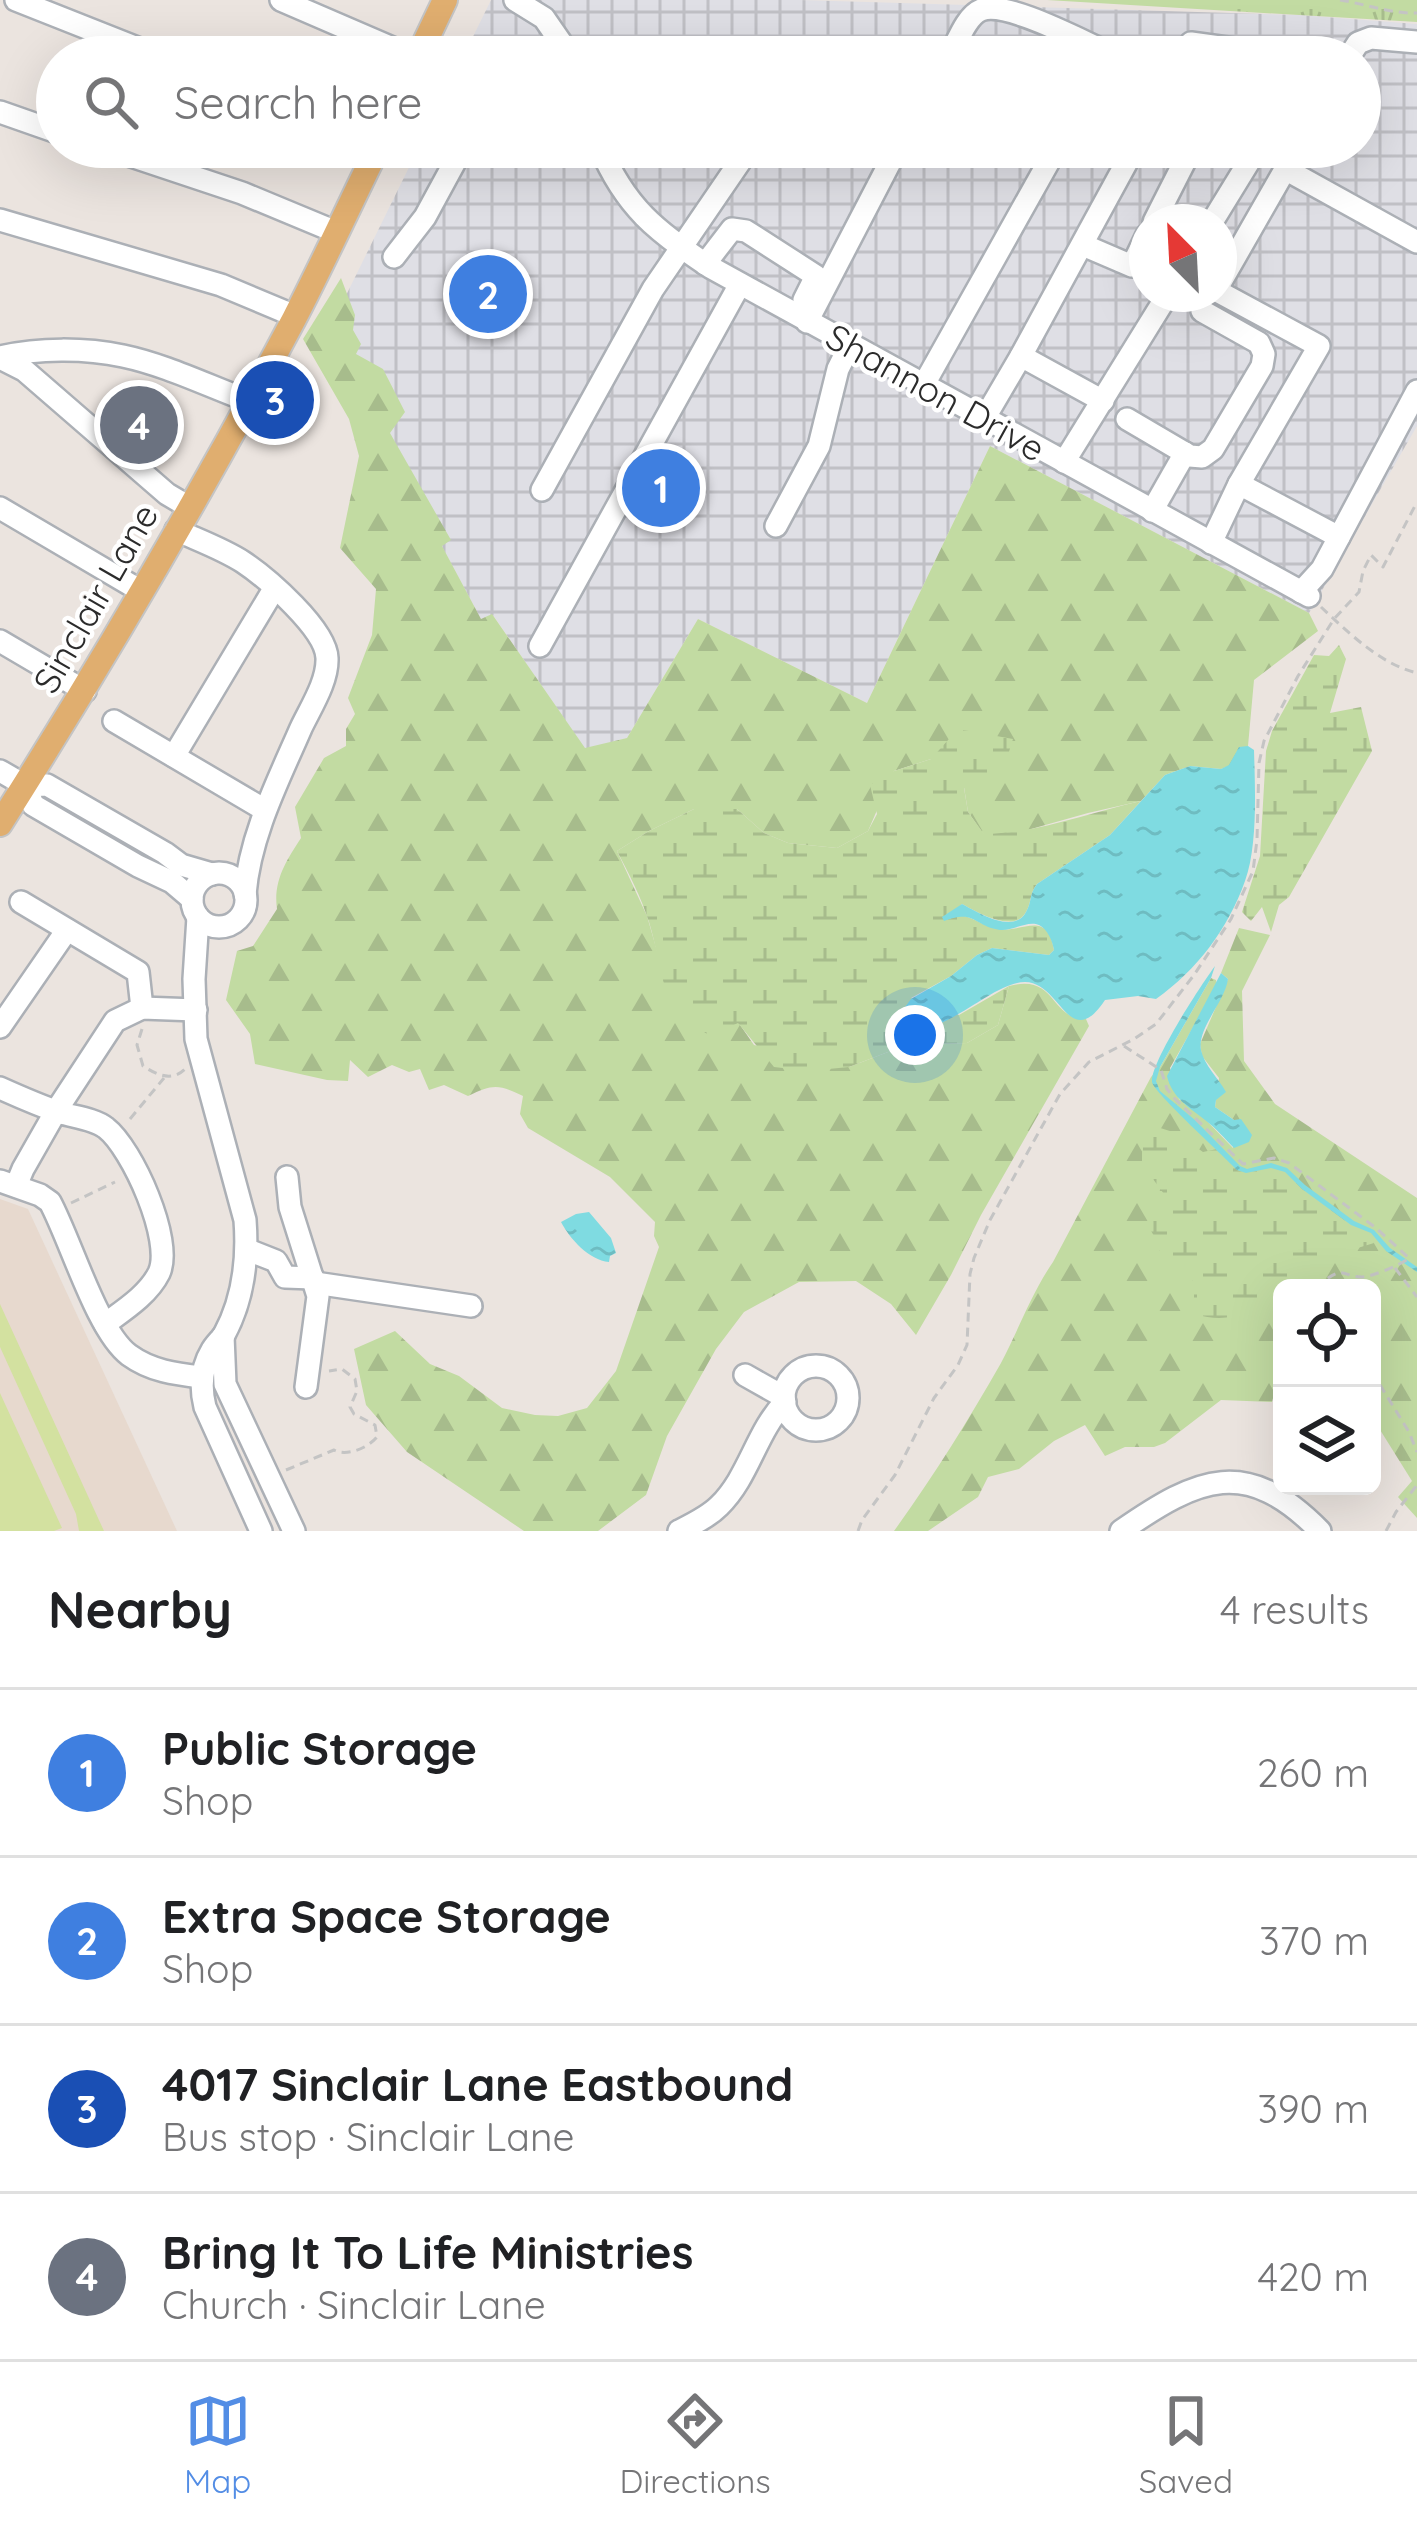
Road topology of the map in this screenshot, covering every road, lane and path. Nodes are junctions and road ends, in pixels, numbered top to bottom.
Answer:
1 (16, 0) edge
2 (281, 0) edge
3 (445, 0) edge
4 (515, 0) edge
5 (1340, 0) edge
6 (1417, 13) edge
7 (107, 36) edge
8 (366, 36) edge
9 (427, 36) edge
10 (556, 36) edge
11 (962, 36) edge
12 (1071, 36) edge
13 (1381, 39) edge
14 (1417, 42) edge
15 (0, 112) edge
16 (36, 125) edge
17 (166, 168) edge
18 (368, 168) edge
19 (452, 168) edge
20 (610, 168) edge
21 (736, 168) edge
22 (874, 168) edge
23 (886, 168) edge
24 (1045, 168) edge
25 (1125, 168) edge
26 (1181, 168) edge
27 (1245, 168) edge
28 (1285, 169) joint
29 (1163, 204) edge
30 (1223, 204) edge
31 (0, 220) edge
32 (336, 232) junction
33 (1417, 242) edge
34 (1083, 245) junction
35 (682, 249) junction
36 (1237, 256) edge
37 (394, 257) dead end
38 (705, 264) junction
39 (1129, 266) edge
40 (816, 276) junction
41 (740, 284) junction
42 (1237, 299) edge
43 (1157, 312) edge
44 (1204, 312) edge
45 (295, 316) junction
46 (801, 319) junction
47 (850, 345) junction
48 (1022, 356) junction
49 (0, 357) edge
50 (923, 386) junction
51 (1417, 391) edge
52 (249, 401) junction
53 (1102, 401) junction
54 (984, 418) junction
55 (1127, 419) dead end
56 (1184, 453) junction
57 (1064, 462) junction
58 (1239, 484) junction
59 (542, 490) dead end
60 (1417, 502) edge
61 (0, 508) edge
62 (1152, 511) junction
63 (182, 519) junction
64 (776, 526) dead end
65 (1339, 537) junction
66 (1211, 544) junction
67 (274, 589) junction
68 (141, 591) junction
69 (1305, 594) junction
70 (1334, 619) junction
71 (0, 641) edge
72 (539, 646) dead end
73 (1417, 674) edge
74 (85, 691) junction
75 (114, 721) dead end
76 (174, 756) junction
77 (0, 771) edge
78 (26, 786) junction
79 (265, 810) junction
80 (0, 824) edge
81 (214, 873) junction
82 (245, 894) junction
83 (21, 902) dead end
84 (195, 908) junction
85 (234, 922) junction
86 (67, 930) junction
87 (196, 1010) junction
88 (142, 1018) junction
89 (0, 1027) edge
90 (1122, 1046) junction
91 (187, 1066) dead end
92 (166, 1077) junction
93 (0, 1088) edge
94 (56, 1111) junction
95 (134, 1118) dead end
96 (287, 1177) dead end
97 (115, 1183) dead end
98 (8, 1184) edge
99 (69, 1204) dead end
100 (248, 1250) junction
101 (1394, 1267) junction
102 (1327, 1279) edge
103 (314, 1281) junction
104 (1417, 1297) edge
105 (471, 1306) dead end
106 (105, 1324) junction
107 (223, 1336) junction
108 (745, 1376) dead end
109 (202, 1377) junction
110 (308, 1378) joint
111 (1381, 1387) edge
112 (1417, 1452) edge
113 (269, 1478) junction
114 (1417, 1485) edge
115 (261, 1531) edge
116 (295, 1531) edge
117 (680, 1531) edge
118 (858, 1531) edge
119 (1121, 1531) edge
120 (1320, 1531) edge
121 (1386, 1531) edge

1 - 7 street
2 - 8 street
3 - 9 main road
4 - 10 street
5 - 6 path
11 - 12 street
13 - 14 street
15 - 16 street
17 - 32 street
18 - 32 main road, Sinclair Lane
19 - 37 street
20 - 35 street, Shannon Drive
21 - 35 street
22 - 40 street
23 - 46 street
24 - 50 street
25 - 34 street
26 - 29 street
27 - 30 street
28 - 33 street
28 - 36 street
31 - 45 street
32 - 45 main road, Sinclair Lane
34 - 39 street
34 - 48 street
35 - 38 street, Shannon Drive
35 - 59 street
38 - 40 street
38 - 41 street, Shannon Drive
40 - 46 street
41 - 46 street, Shannon Drive
41 - 72 street
42 - 58 street
43 - 53 street
44 - 56 street
45 - 52 main road, Sinclair Lane
46 - 47 street, Shannon Drive
47 - 50 street, Shannon Drive
47 - 64 street
48 - 53 street
48 - 54 street
49 - 52 street
49 - 63 street
50 - 54 street, Shannon Drive
51 - 65 street
52 - 63 main road, Sinclair Lane
53 - 57 street
54 - 57 street, Shannon Drive
55 - 56 street
56 - 62 street
57 - 62 street, Shannon Drive
58 - 65 street
58 - 66 street
60 - 70 path
61 - 68 street
62 - 66 street, Shannon Drive
63 - 67 street
63 - 68 main road, Sinclair Lane
65 - 69 street
66 - 69 street, Shannon Drive
67 - 76 street
67 - 79 street
68 - 74 main road, Sinclair Lane
69 - 70 path
70 - 73 path
70 - 90 path
71 - 74 street
74 - 78 main road, Sinclair Lane
75 - 76 street
76 - 79 street
77 - 78 street
78 - 80 main road, Sinclair Lane
78 - 81 street
78 - 84 street
79 - 81 street
79 - 82 street
81 - 82 street
81 - 84 street
82 - 85 street
83 - 86 street
84 - 85 street
84 - 87 street
85 - 87 street
86 - 88 street
86 - 89 street
87 - 88 street
87 - 100 street
88 - 92 path
88 - 94 street
90 - 101 path
90 - 118 path
91 - 92 path
92 - 95 path
93 - 94 street
94 - 98 street
94 - 106 street
96 - 103 street
97 - 99 path
98 - 106 street
100 - 103 street
100 - 107 street
101 - 102 path
101 - 104 path
103 - 105 street
103 - 110 street
106 - 109 street
107 - 109 street
107 - 113 street
108 - 117 street
109 - 115 street
110 - 113 path
111 - 112 path
113 - 116 street
114 - 121 path
119 - 120 street

